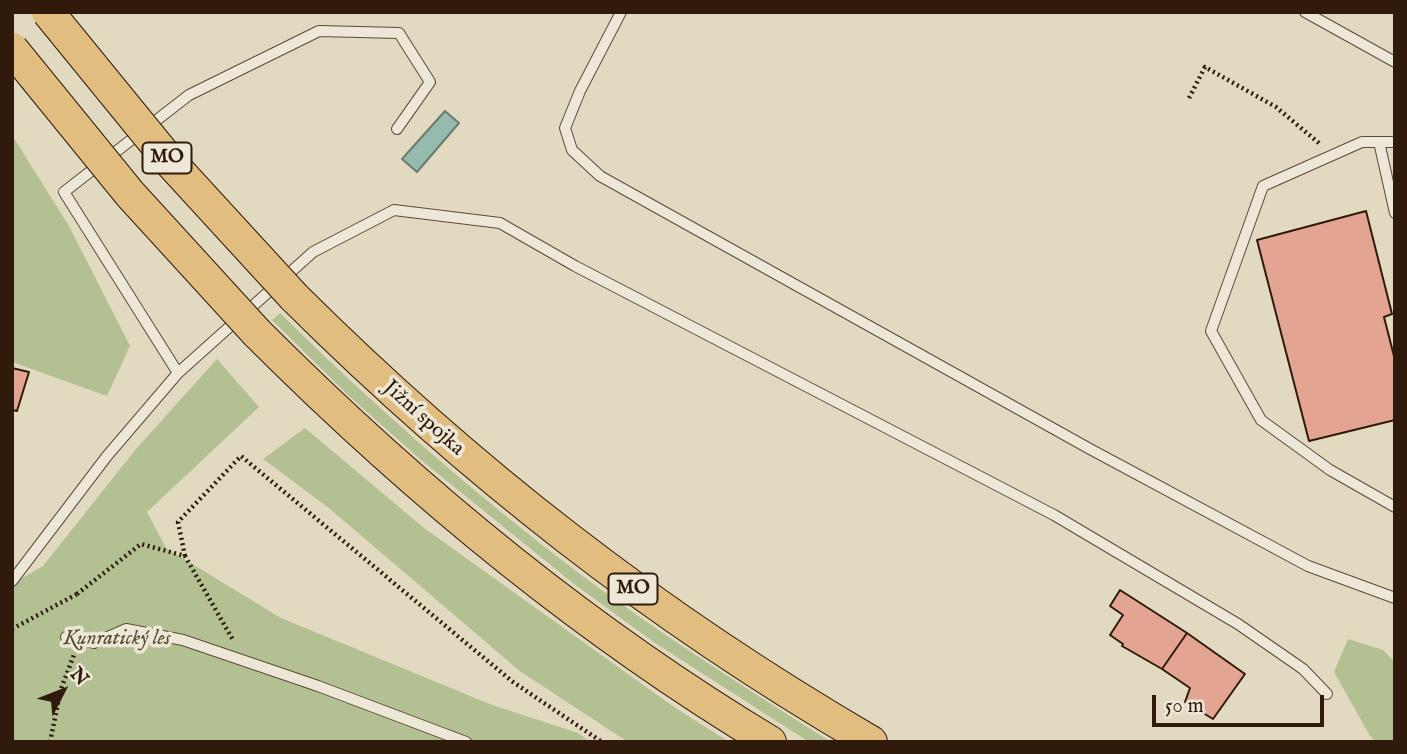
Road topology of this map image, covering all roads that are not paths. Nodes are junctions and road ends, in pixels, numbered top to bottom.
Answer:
1 (48, 12) edge
2 (621, 12) edge
3 (1305, 12) edge
4 (12, 49) edge
5 (1395, 62) edge
6 (397, 129) dead end
7 (1379, 142) junction
8 (1395, 142) edge
9 (1395, 213) edge
10 (178, 373) junction
11 (1395, 507) edge
12 (12, 581) edge
13 (1395, 598) edge
14 (66, 637) dead end
15 (1327, 694) dead end
16 (466, 742) edge
17 (770, 742) edge
18 (871, 742) edge

1 - 18 highway, Jižní spojka / MO, bridge
2 - 13 lane
3 - 5 lane
4 - 17 highway, MO, bridge
6 - 10 lane
7 - 8 lane
7 - 9 lane
7 - 11 lane
10 - 12 lane
10 - 15 lane
14 - 16 lane

